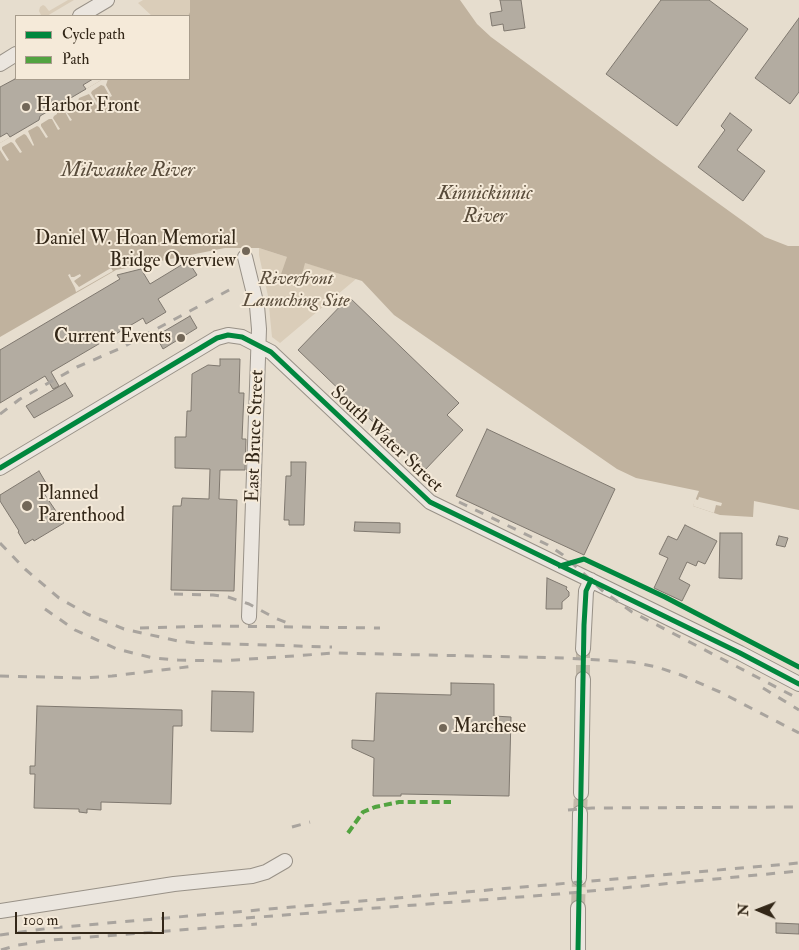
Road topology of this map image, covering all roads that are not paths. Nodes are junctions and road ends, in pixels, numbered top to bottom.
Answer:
1 (107, 0) edge
2 (82, 15) edge
3 (15, 55) edge
4 (0, 64) edge
5 (245, 257) dead end
6 (260, 345) junction
7 (0, 468) edge
8 (591, 580) junction
9 (249, 617) dead end
10 (583, 649) tunnel mouth
11 (583, 679) tunnel mouth
12 (799, 684) edge
13 (581, 793) tunnel mouth
14 (580, 812) tunnel mouth
15 (285, 861) dead end
16 (579, 878) tunnel mouth
17 (578, 908) tunnel mouth
18 (0, 911) edge
19 (578, 950) edge

1 - 2 street
3 - 4 street
5 - 6 street, East Bruce Street
6 - 7 street, South Water Street
6 - 8 street, South Water Street
6 - 9 street, East Bruce Street
8 - 10 street
8 - 12 street, South Water Street
11 - 13 street
14 - 16 street
15 - 18 street
17 - 19 street

